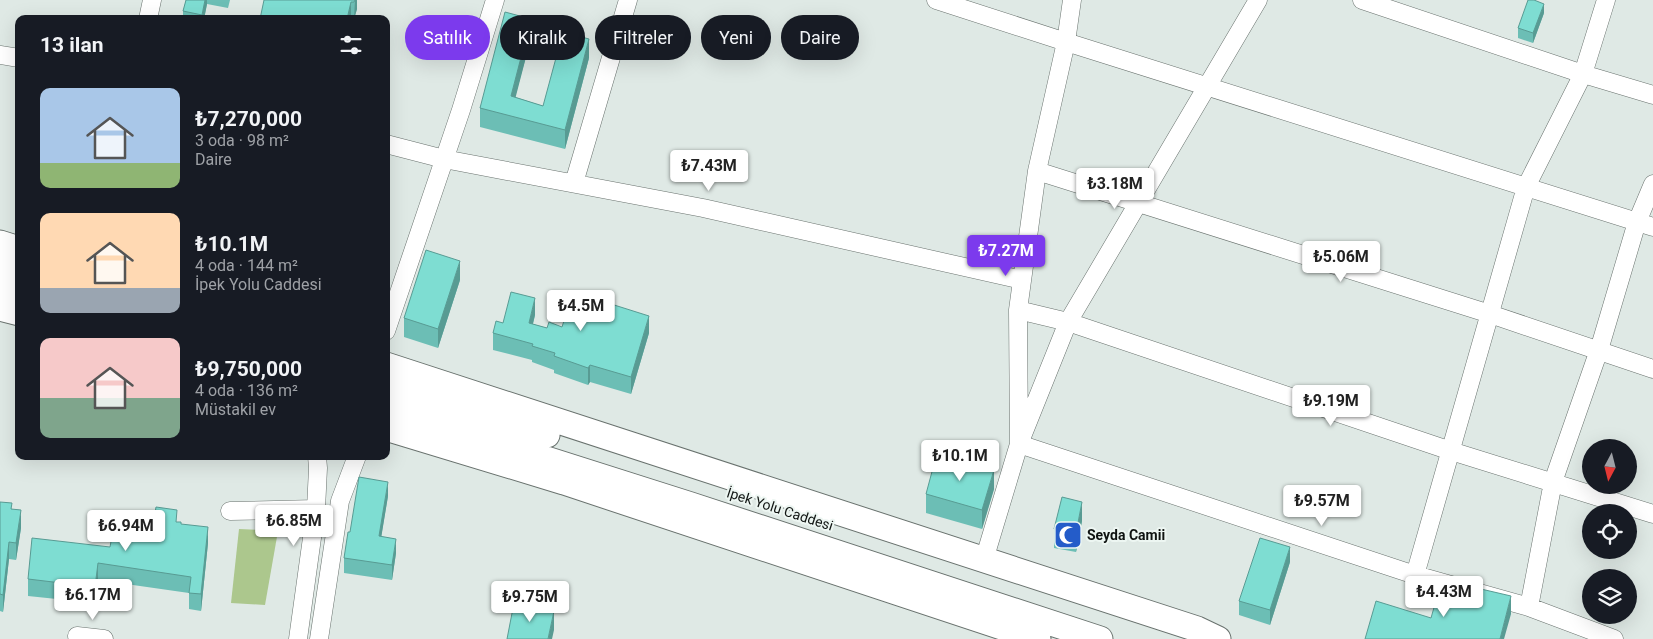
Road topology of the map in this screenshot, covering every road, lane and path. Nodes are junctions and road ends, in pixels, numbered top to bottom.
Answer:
1 (152, 0) edge
2 (495, 0) edge
3 (628, 0) edge
4 (936, 0) edge
5 (1072, 0) edge
6 (1258, 0) edge
7 (1362, 0) edge
8 (1606, 0) edge
9 (979, 7) edge
10 (149, 15) edge
11 (1066, 42) junction
12 (0, 55) edge
13 (15, 57) edge
14 (1583, 74) junction
15 (1206, 86) junction
16 (1653, 95) edge
17 (390, 145) edge
18 (444, 159) junction
19 (1037, 170) junction
20 (574, 183) junction
21 (1653, 184) edge
22 (1526, 187) junction
23 (1138, 202) junction
24 (1645, 225) edge
25 (0, 242) edge
26 (15, 248) edge
27 (0, 263) edge
28 (15, 268) edge
29 (1022, 280) junction
30 (0, 287) edge
31 (15, 292) edge
32 (0, 308) edge
33 (1018, 310) junction
34 (15, 313) edge
35 (1490, 314) junction
36 (390, 319) edge
37 (1068, 322) junction
38 (1599, 350) junction
39 (390, 366) edge
40 (1653, 369) edge
41 (390, 386) edge
42 (390, 409) edge
43 (390, 429) edge
44 (1019, 444) junction
45 (1451, 451) junction
46 (317, 460) edge
47 (356, 460) edge
48 (1553, 482) junction
49 (316, 509) junction
50 (230, 511) dead end
51 (1653, 514) edge
52 (984, 560) junction
53 (1415, 575) junction
54 (1529, 607) junction
55 (984, 630) edge
56 (77, 636) dead end
57 (104, 639) edge
58 (298, 639) edge
59 (319, 639) edge
60 (1038, 639) edge
61 (1100, 639) edge
62 (1172, 639) edge
63 (1218, 639) edge
64 (1614, 639) edge

1 - 10 street
2 - 18 street
3 - 20 street
4 - 9 street
5 - 11 street
6 - 15 street
7 - 14 street
8 - 14 street
9 - 11 street
11 - 15 street
11 - 19 street
12 - 13 street
14 - 16 street
14 - 22 street
15 - 22 street
15 - 23 street
17 - 18 street
18 - 20 street
18 - 36 street
19 - 23 street
19 - 29 street
20 - 29 street
21 - 24 street
22 - 24 street
22 - 35 street
23 - 35 street
23 - 37 street
24 - 38 street
25 - 26 highway
27 - 28 highway
29 - 33 street
30 - 31 highway
32 - 34 highway
33 - 37 street
33 - 44 street
35 - 38 street
35 - 45 street
37 - 44 street
37 - 45 street
38 - 40 street
38 - 48 street
39 - 52 highway
41 - 62 highway, İpek Yolu Caddesi
42 - 61 highway, İpek Yolu Caddesi
43 - 55 highway
44 - 52 street
44 - 53 street
45 - 48 street
45 - 53 street
46 - 49 street
47 - 59 street
48 - 51 street
48 - 54 street
49 - 50 street
49 - 58 street
52 - 63 highway
53 - 54 street
54 - 64 street
55 - 60 highway
56 - 57 street

